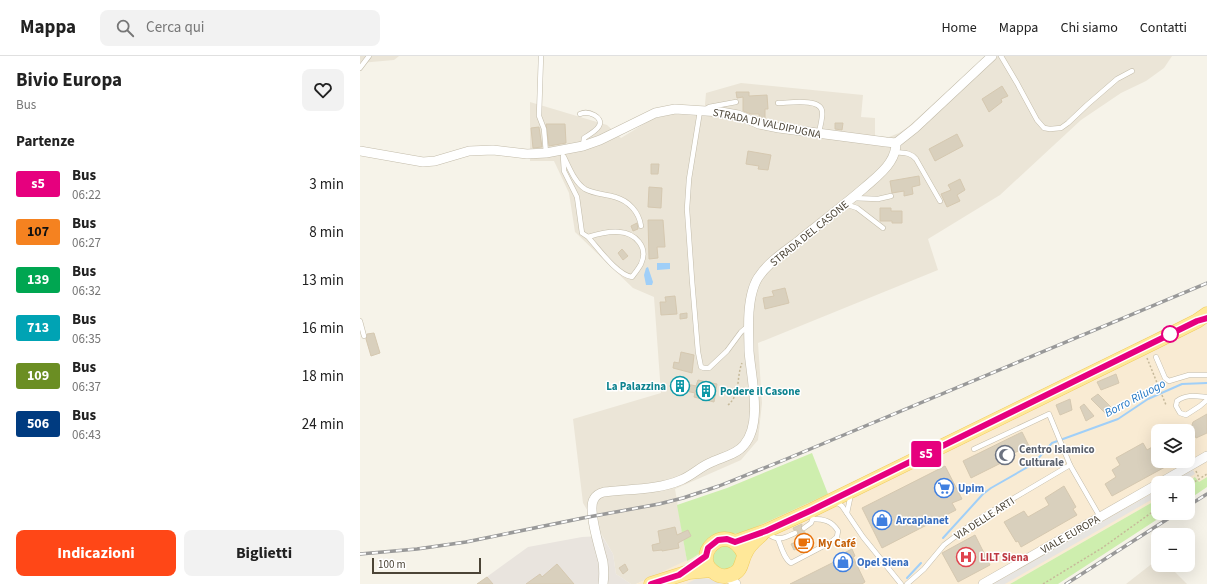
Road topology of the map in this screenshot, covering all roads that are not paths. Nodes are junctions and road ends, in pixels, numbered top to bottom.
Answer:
1 (369, 56) edge
2 (541, 56) edge
3 (992, 56) edge
4 (1001, 56) edge
5 (360, 68) edge
6 (1132, 71) dead end
7 (736, 102) dead end
8 (778, 103) dead end
9 (702, 110) junction
10 (580, 114) dead end
11 (819, 134) junction
12 (896, 142) junction
13 (583, 146) junction
14 (360, 151) edge
15 (895, 152) junction
16 (546, 153) junction
17 (562, 153) junction
18 (891, 196) dead end
19 (849, 201) junction
20 (940, 201) dead end
21 (641, 226) dead end
22 (883, 228) dead end
23 (588, 237) junction
24 (1202, 319) edge
25 (360, 321) edge
26 (748, 326) junction
27 (364, 336) dead end
28 (1156, 357) dead end
29 (1207, 376) edge
30 (1207, 397) edge
31 (1207, 400) edge
32 (974, 449) dead end
33 (1207, 456) edge
34 (1070, 465) junction
35 (1173, 476) edge
36 (1151, 488) edge
37 (852, 490) junction
38 (833, 500) junction
39 (847, 514) junction
40 (812, 515) junction
41 (1100, 517) junction
42 (804, 528) dead end
43 (795, 533) dead end
44 (772, 535) junction
45 (735, 542) junction
46 (744, 554) junction
47 (706, 556) junction
48 (739, 570) junction
49 (716, 573) junction
50 (679, 575) junction
51 (603, 584) edge
52 (651, 584) edge
53 (736, 584) edge
54 (740, 584) edge
55 (901, 584) edge
56 (907, 584) edge
57 (983, 584) edge

1 - 5 lane
2 - 16 lane
3 - 12 street
4 - 6 lane
7 - 9 lane
8 - 11 lane
9 - 11 street, STRADA DI VALDIPUGNA
9 - 13 street, STRADA DI VALDIPUGNA
9 - 26 lane
10 - 13 lane
11 - 12 street, STRADA DI VALDIPUGNA
12 - 15 street, STRADA DEL CASONE
13 - 17 street, STRADA DI VALDIPUGNA
14 - 16 street, STRADA DI VALDIPUGNA
15 - 19 street, STRADA DEL CASONE
15 - 20 lane
16 - 17 street, STRADA DI VALDIPUGNA
17 - 21 lane
17 - 23 lane
18 - 19 lane
19 - 22 lane
19 - 26 street, STRADA DEL CASONE
23 - 23 lane
24 - 37 main road
25 - 27 lane
26 - 51 street, STRADA DEL CASONE
28 - 29 lane
30 - 31 lane
32 - 34 lane
33 - 35 street, VIALE EUROPA
34 - 41 lane
34 - 56 lane, VIA DELLE ARTI
36 - 41 street, VIALE EUROPA
37 - 38 main road
37 - 39 lane
38 - 39 lane
38 - 40 main road
39 - 55 lane
40 - 42 lane
40 - 44 main road
40 - 44 lane
41 - 57 street, VIALE EUROPA
43 - 44 lane
44 - 45 main road
44 - 46 main road
45 - 46 main road
45 - 47 main road
46 - 48 main road
47 - 49 main road
47 - 50 main road
48 - 49 main road
48 - 54 street
49 - 50 main road
49 - 53 street
50 - 52 main road

